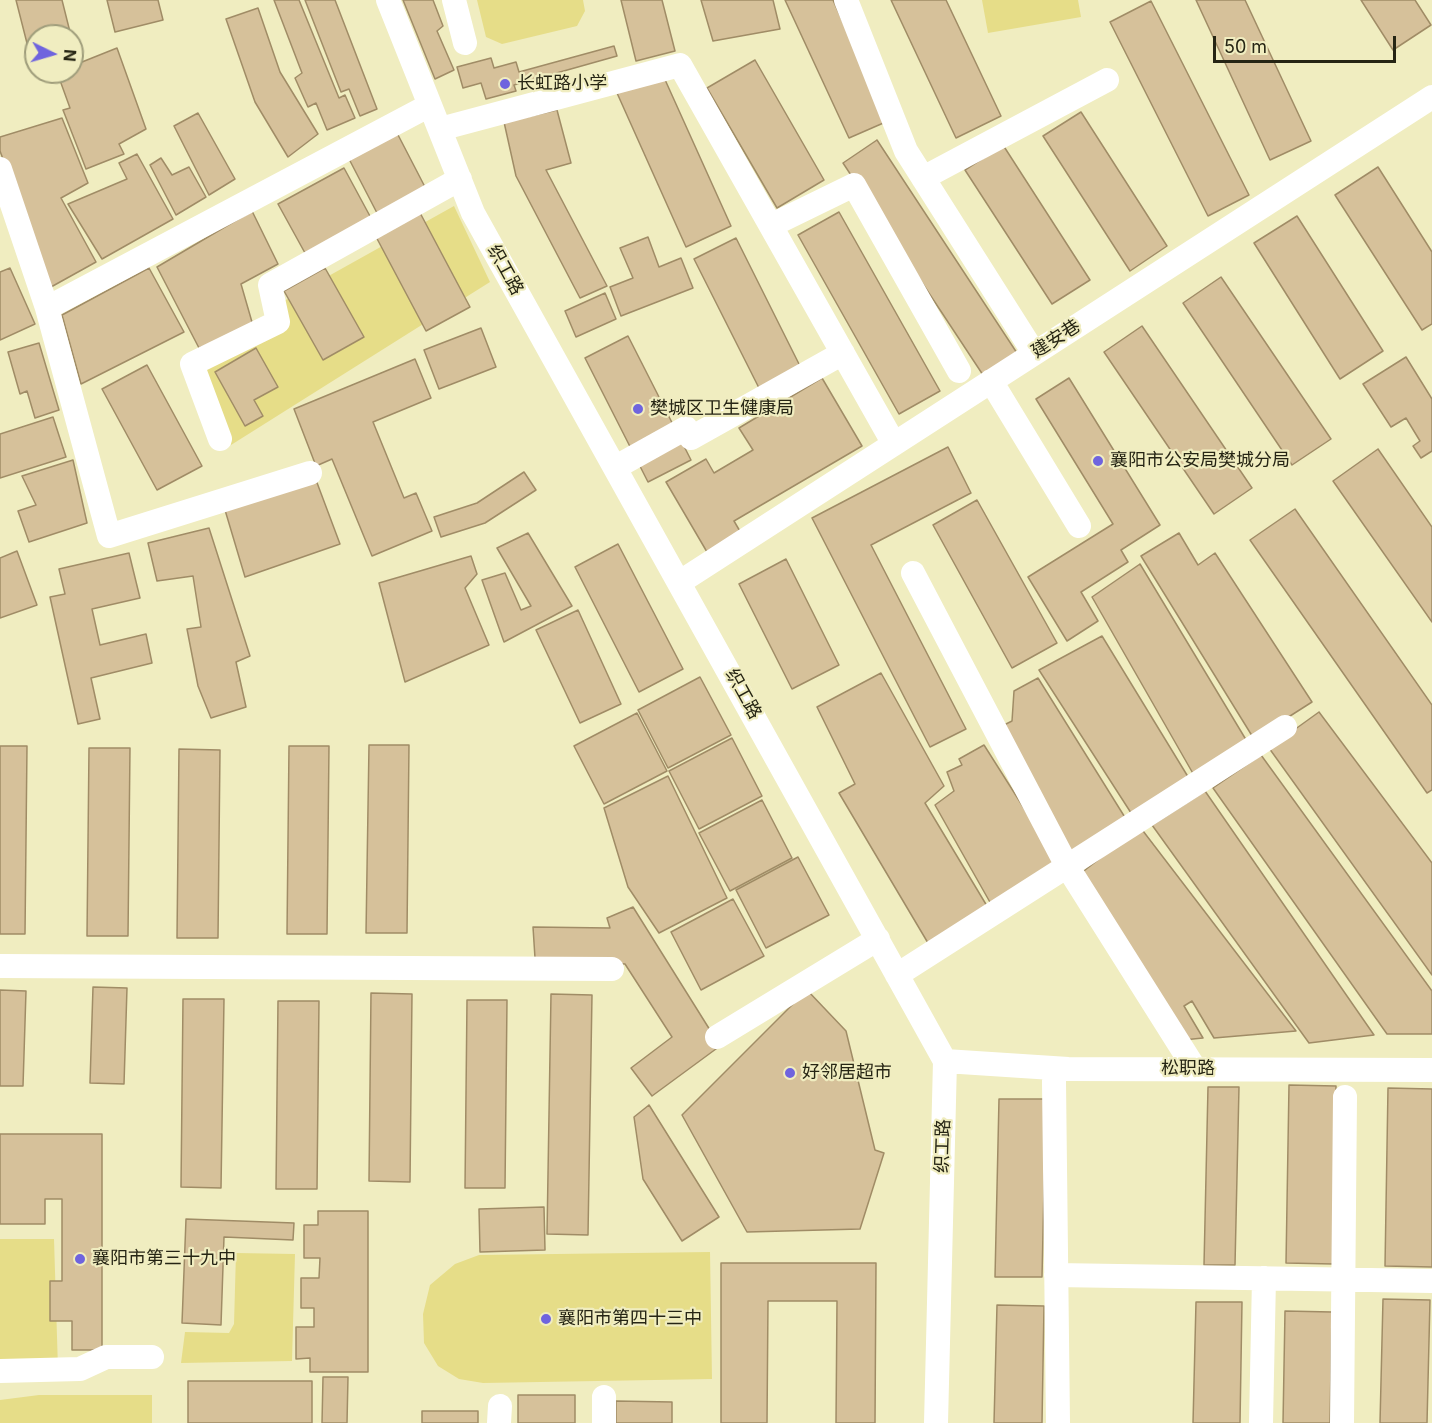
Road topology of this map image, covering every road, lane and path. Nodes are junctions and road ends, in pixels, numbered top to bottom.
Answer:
1 (388, 0) edge
2 (454, 0) edge
3 (846, 0) edge
4 (465, 43) dead end
5 (1107, 80) dead end
6 (1432, 97) edge
7 (430, 105) junction
8 (440, 129) junction
9 (0, 169) edge
10 (923, 178) junction
11 (460, 179) junction
12 (772, 225) junction
13 (47, 309) junction
14 (843, 353) junction
15 (1034, 353) junction
16 (959, 371) dead end
17 (992, 381) junction
18 (220, 439) dead end
19 (894, 444) junction
20 (616, 467) junction
21 (310, 473) dead end
22 (1079, 526) dead end
23 (913, 573) dead end
24 (680, 582) junction
25 (1286, 727) dead end
26 (1067, 866) junction
27 (878, 939) junction
28 (0, 966) edge
29 (612, 969) dead end
30 (897, 975) junction
31 (717, 1037) dead end
32 (945, 1061) junction
33 (1195, 1070) junction
34 (1432, 1071) edge
35 (1054, 1082) dead end
36 (1345, 1097) dead end
37 (1056, 1275) junction
38 (1264, 1278) junction
39 (1343, 1280) junction
40 (1432, 1281) edge
41 (152, 1357) dead end
42 (0, 1371) edge
43 (604, 1397) dead end
44 (604, 1423) edge
45 (936, 1423) edge
46 (1058, 1423) edge
47 (1261, 1423) edge
48 (1342, 1423) edge

1 - 7 street, 织工路
2 - 4 street
3 - 10 street
5 - 10 street
6 - 15 street, 建安巷
7 - 8 street, 织工路
7 - 13 street
8 - 11 street, 织工路
8 - 12 street
9 - 13 street
10 - 15 street
11 - 18 street
11 - 20 street, 织工路
12 - 14 street
12 - 16 street
13 - 21 street
14 - 19 street
14 - 20 street
15 - 17 street, 建安巷
17 - 19 street, 建安巷
17 - 22 street
19 - 24 street, 建安巷
20 - 24 street, 织工路
23 - 26 street
24 - 27 street, 织工路
25 - 26 street
26 - 30 street
26 - 33 street
27 - 30 street, 织工路
27 - 31 street
28 - 29 street
30 - 32 street, 织工路
32 - 33 street, 松职路
32 - 45 street, 织工路
33 - 34 street, 松职路
35 - 37 street
36 - 39 street
37 - 38 street
37 - 46 street
38 - 39 street
38 - 47 street
39 - 40 street
39 - 48 street
41 - 42 street
43 - 44 street

